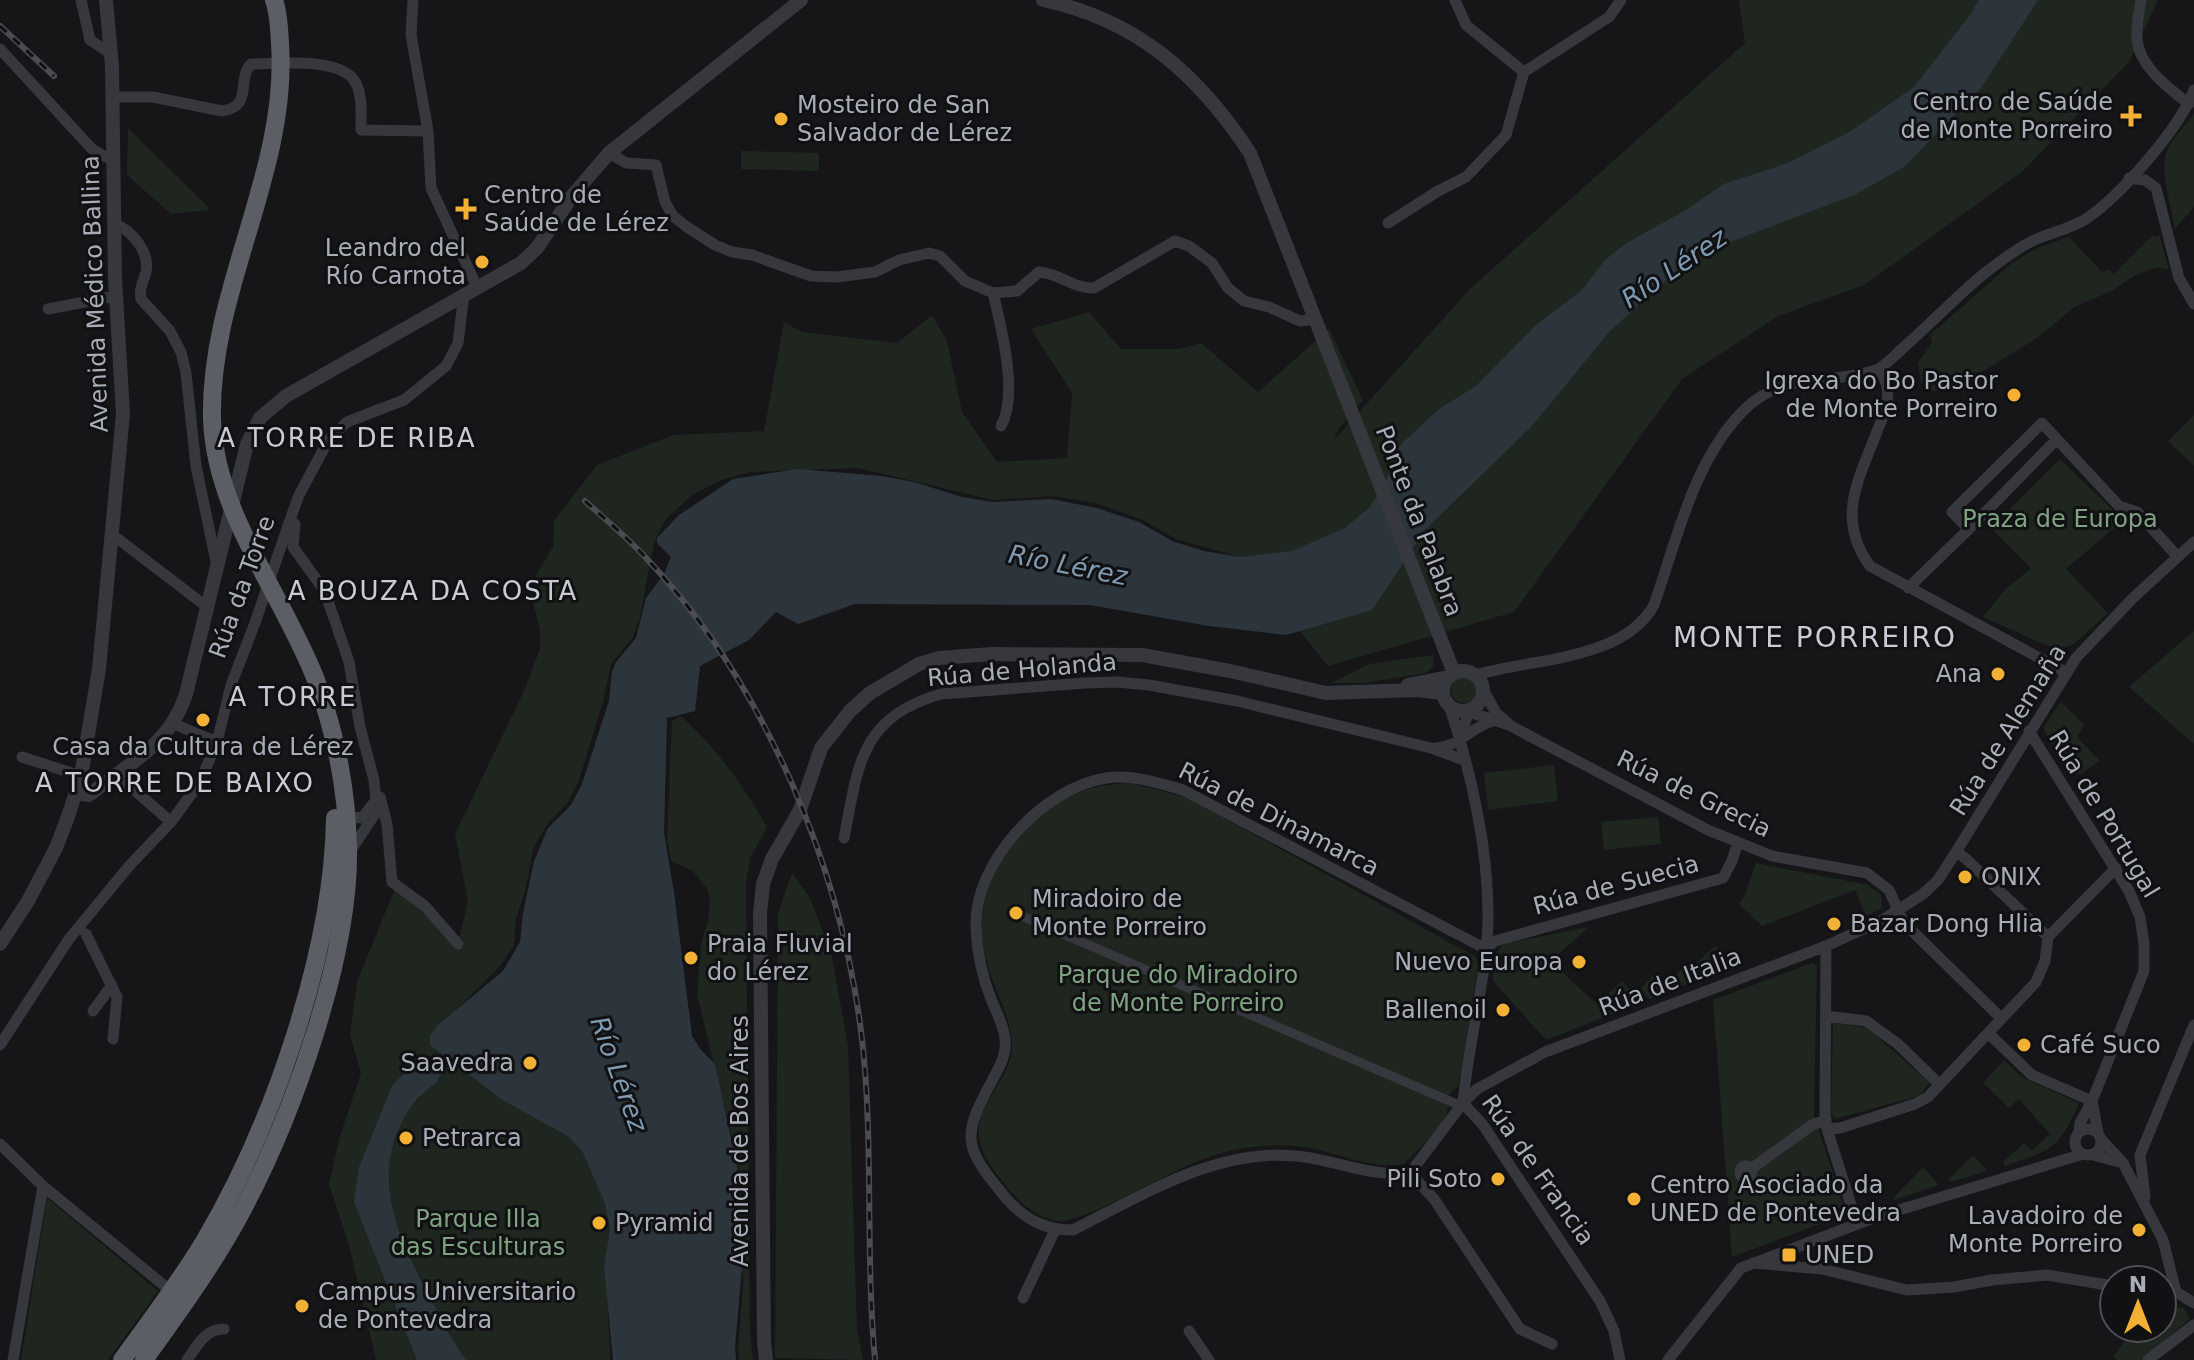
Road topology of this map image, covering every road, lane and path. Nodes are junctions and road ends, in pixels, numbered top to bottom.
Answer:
1 (81, 0) edge
2 (106, 0) edge
3 (413, 0) edge
4 (801, 0) edge
5 (1043, 0) edge
6 (1455, 0) edge
7 (1621, 0) edge
8 (2141, 0) edge
9 (276, 3) edge
10 (0, 49) edge
11 (111, 54) junction
12 (1524, 72) junction
13 (2194, 90) edge
14 (113, 102) junction
15 (2189, 104) junction
16 (428, 131) junction
17 (609, 153) junction
18 (112, 164) junction
19 (2129, 178) junction
20 (1388, 223) dead end
21 (114, 224) junction
22 (2190, 288) edge
23 (471, 290) junction
24 (993, 293) junction
25 (116, 296) junction
26 (2194, 304) edge
27 (48, 309) dead end
28 (1316, 319) junction
29 (1879, 369) junction
30 (1001, 426) dead end
31 (2057, 439) junction
32 (296, 503) junction
33 (1969, 529) junction
34 (113, 535) junction
35 (2194, 542) edge
36 (2178, 557) junction
37 (218, 559) junction
38 (1908, 588) junction
39 (207, 607) junction
40 (288, 622) junction
41 (2067, 673) junction
42 (1451, 675) junction
43 (1476, 675) junction
44 (1484, 691) junction
45 (1364, 693) junction
46 (1446, 699) junction
47 (1469, 710) junction
48 (1493, 721) junction
49 (174, 724) junction
50 (1509, 725) junction
51 (1456, 726) junction
52 (2029, 731) junction
53 (1460, 740) junction
54 (217, 742) junction
55 (1431, 748) junction
56 (22, 757) dead end
57 (1464, 760) junction
58 (116, 774) junction
59 (81, 776) junction
60 (76, 793) junction
61 (375, 795) junction
62 (346, 816) junction
63 (171, 822) junction
64 (844, 838) dead end
65 (1738, 842) junction
66 (1956, 852) junction
67 (348, 853) junction
68 (2116, 868) junction
69 (1899, 911) junction
70 (1024, 917) dead end
71 (80, 934) junction
72 (2048, 937) junction
73 (0, 944) edge
74 (458, 944) dead end
75 (1826, 946) junction
76 (1486, 949) junction
77 (112, 985) junction
78 (93, 1011) dead end
79 (1826, 1016) junction
80 (2001, 1018) junction
81 (2194, 1025) edge
82 (1988, 1033) junction
83 (113, 1039) dead end
84 (0, 1045) edge
85 (1939, 1084) junction
86 (2092, 1101) junction
87 (1462, 1105) junction
88 (1827, 1124) junction
89 (2100, 1136) junction
90 (2077, 1137) junction
91 (0, 1144) edge
92 (2088, 1154) junction
93 (2051, 1162) junction
94 (2123, 1163) junction
95 (1751, 1169) dead end
96 (1410, 1173) junction
97 (43, 1186) junction
98 (2143, 1203) junction
99 (1857, 1224) junction
100 (1055, 1230) junction
101 (1752, 1263) junction
102 (2169, 1264) edge
103 (2098, 1283) edge
104 (172, 1292) junction
105 (1023, 1298) dead end
106 (2194, 1325) edge
107 (224, 1329) dead end
108 (1189, 1331) dead end
109 (1552, 1344) dead end
110 (13, 1360) edge
111 (122, 1360) edge
112 (144, 1360) edge
113 (187, 1360) edge
114 (766, 1360) edge
115 (1209, 1360) edge
116 (1620, 1360) edge
117 (1668, 1360) edge
118 (2148, 1360) edge

1 - 11 street
2 - 11 street, Avenida Médico Ballina
3 - 16 street
4 - 17 street
5 - 28 street, Ponte da Palabra
6 - 12 street
7 - 12 street
8 - 15 street
9 - 40 highway
10 - 18 street
11 - 14 street, Avenida Médico Ballina
12 - 20 street
13 - 15 street
14 - 16 street
14 - 18 street, Avenida Médico Ballina
15 - 19 street
16 - 23 street
17 - 23 street
17 - 24 street
18 - 21 street, Avenida Médico Ballina
19 - 22 street
19 - 29 street
21 - 25 street, Avenida Médico Ballina
21 - 37 street
22 - 26 street
23 - 32 street, Rúa da Torre
23 - 37 street
24 - 28 street
24 - 30 street
25 - 27 street
25 - 34 street, Avenida Médico Ballina
28 - 42 street, Ponte da Palabra
29 - 38 street
29 - 43 street
31 - 33 street
31 - 33 street
31 - 36 street
32 - 54 street, Rúa da Torre
32 - 61 street
33 - 38 street
34 - 39 street
34 - 59 street, Avenida Médico Ballina
35 - 36 street, Rúa de Alemaña
36 - 41 street, Rúa de Alemaña
37 - 39 street
38 - 41 street
39 - 49 street
40 - 62 highway
40 - 104 highway
41 - 52 street, Rúa de Alemaña
42 - 43 street
42 - 45 street, Avenida de Bos Aires
42 - 46 street
43 - 44 street
44 - 47 street
44 - 50 street, Rúa de Grecia
45 - 46 street, Avenida de Bos Aires
45 - 114 street, Avenida de Bos Aires
46 - 47 street
46 - 51 street
47 - 48 street, Rúa de Grecia
47 - 53 street
48 - 50 street, Rúa de Grecia
48 - 53 street, Rúa de Holanda
49 - 54 street
49 - 58 street
50 - 65 street, Rúa de Grecia
51 - 53 street
51 - 55 street
52 - 66 street, Rúa de Alemaña
52 - 68 street, Rúa de Portugal
53 - 55 street, Rúa de Holanda
53 - 57 street
54 - 63 street, Rúa da Torre
55 - 57 street, Rúa de Holanda
55 - 64 street, Rúa de Holanda
56 - 59 street
57 - 76 street
58 - 60 street
58 - 63 street
59 - 60 street, Avenida Médico Ballina
60 - 73 street, Avenida Médico Ballina
61 - 62 street
61 - 67 street
61 - 74 street
62 - 67 highway
63 - 71 street, Rúa da Torre
65 - 69 street, Rúa de Grecia
65 - 76 street, Rúa de Suecia
66 - 69 street, Rúa de Alemaña
66 - 72 street
67 - 112 highway
68 - 72 street
68 - 86 street, Rúa de Portugal
69 - 75 street, Rúa de Italia
69 - 80 street, Rúa de Grecia
70 - 87 street
71 - 77 street
71 - 84 street, Rúa da Torre
72 - 80 street
75 - 79 street
75 - 87 street, Rúa de Italia
76 - 87 street, Rúa de Francia
76 - 100 street, Rúa de Dinamarca
77 - 78 street
77 - 83 street
79 - 85 street
79 - 88 street
80 - 82 street
81 - 98 street
82 - 85 street
82 - 86 street
85 - 88 street
86 - 89 street
86 - 90 street, Rúa de Portugal
87 - 96 street
87 - 116 street, Rúa de Francia
88 - 95 street
88 - 99 street
89 - 90 street
89 - 92 street
89 - 94 street
90 - 92 street
90 - 93 street, Rúa de Portugal
91 - 97 street
92 - 93 street, Rúa de Portugal
92 - 94 street
93 - 99 street, Rúa de Portugal
94 - 98 street
96 - 100 street
96 - 109 street
97 - 104 street
97 - 110 street
98 - 102 street
99 - 101 street, Rúa de Portugal
100 - 105 street
101 - 103 street
101 - 117 street
104 - 111 highway
106 - 118 street
107 - 113 street
108 - 115 street

